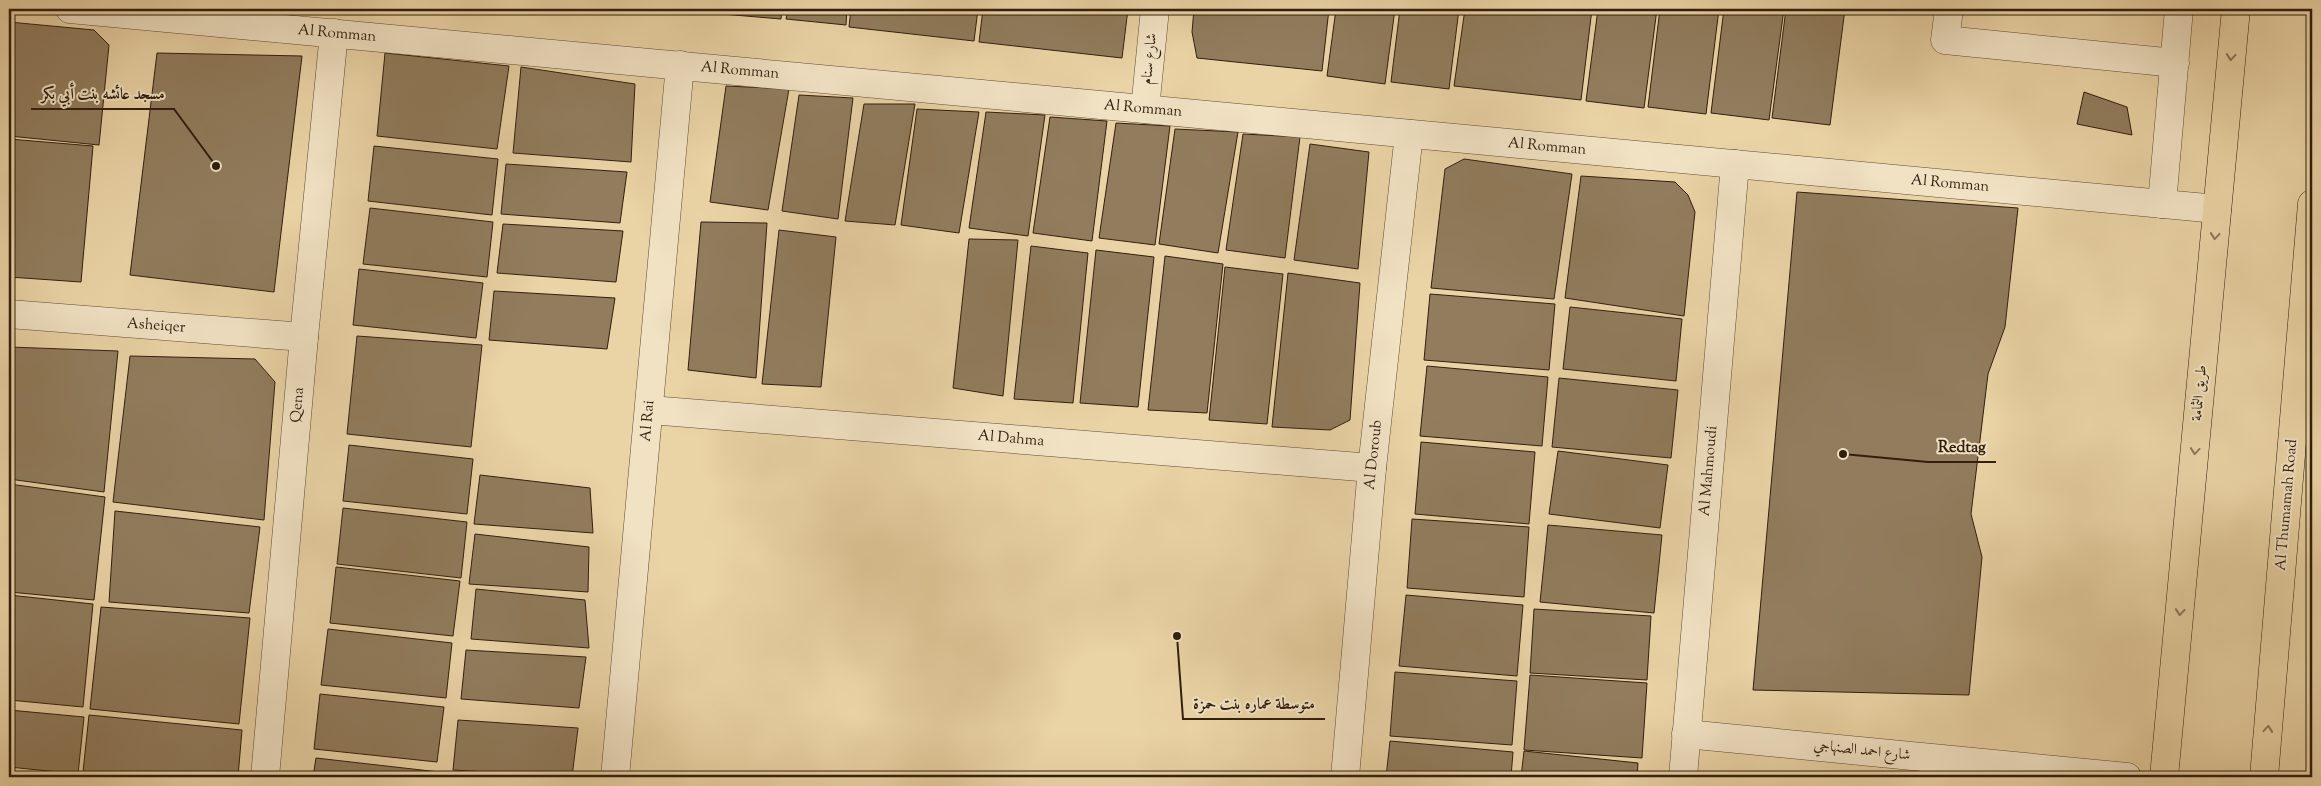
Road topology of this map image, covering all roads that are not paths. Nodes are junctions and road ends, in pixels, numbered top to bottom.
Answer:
1 (70, 9) edge
2 (1155, 9) edge
3 (1949, 9) edge
4 (2180, 9) edge
5 (2236, 9) edge
6 (334, 34) junction
7 (2174, 64) junction
8 (680, 66) junction
9 (1145, 109) junction
10 (1409, 134) junction
11 (1735, 164) junction
12 (2162, 204) junction
13 (2312, 204) edge
14 (2217, 209) junction
15 (9, 314) edge
16 (304, 337) junction
17 (2304, 391) edge
18 (650, 410) junction
19 (1372, 468) junction
20 (1686, 734) junction
21 (265, 777) edge
22 (615, 777) edge
23 (1345, 777) edge
24 (1683, 777) edge
25 (2127, 777) edge
26 (2164, 777) edge
27 (2264, 777) edge

1 - 6 street, Al Romman
2 - 9 street, شارع سنام
3 - 7 street
4 - 7 street
5 -> 14 main road, طريق الثمامة
6 - 8 street, Al Romman
6 - 16 street, Qena
7 - 12 street
8 - 9 street, Al Romman
8 - 18 street, Al Rai
9 - 10 street, Al Romman
10 - 11 street, Al Romman
10 - 19 street, Al Doroub
11 - 12 street, Al Romman
11 - 20 street, Al Mahmoudi
12 - 14 street, Al Romman
13 - 17 main road, Al Thumamah Road
14 -> 26 main road, طريق الثمامة
15 - 16 street, Asheiqer
16 - 21 street, Qena
27 -> 17 main road, Al Thumamah Road
18 - 19 street, Al Dahma
18 - 22 street, Al Rai
19 - 23 street, Al Doroub
20 - 24 street, Al Mahmoudi
20 - 25 street, شارع احمد الصنهاجي

